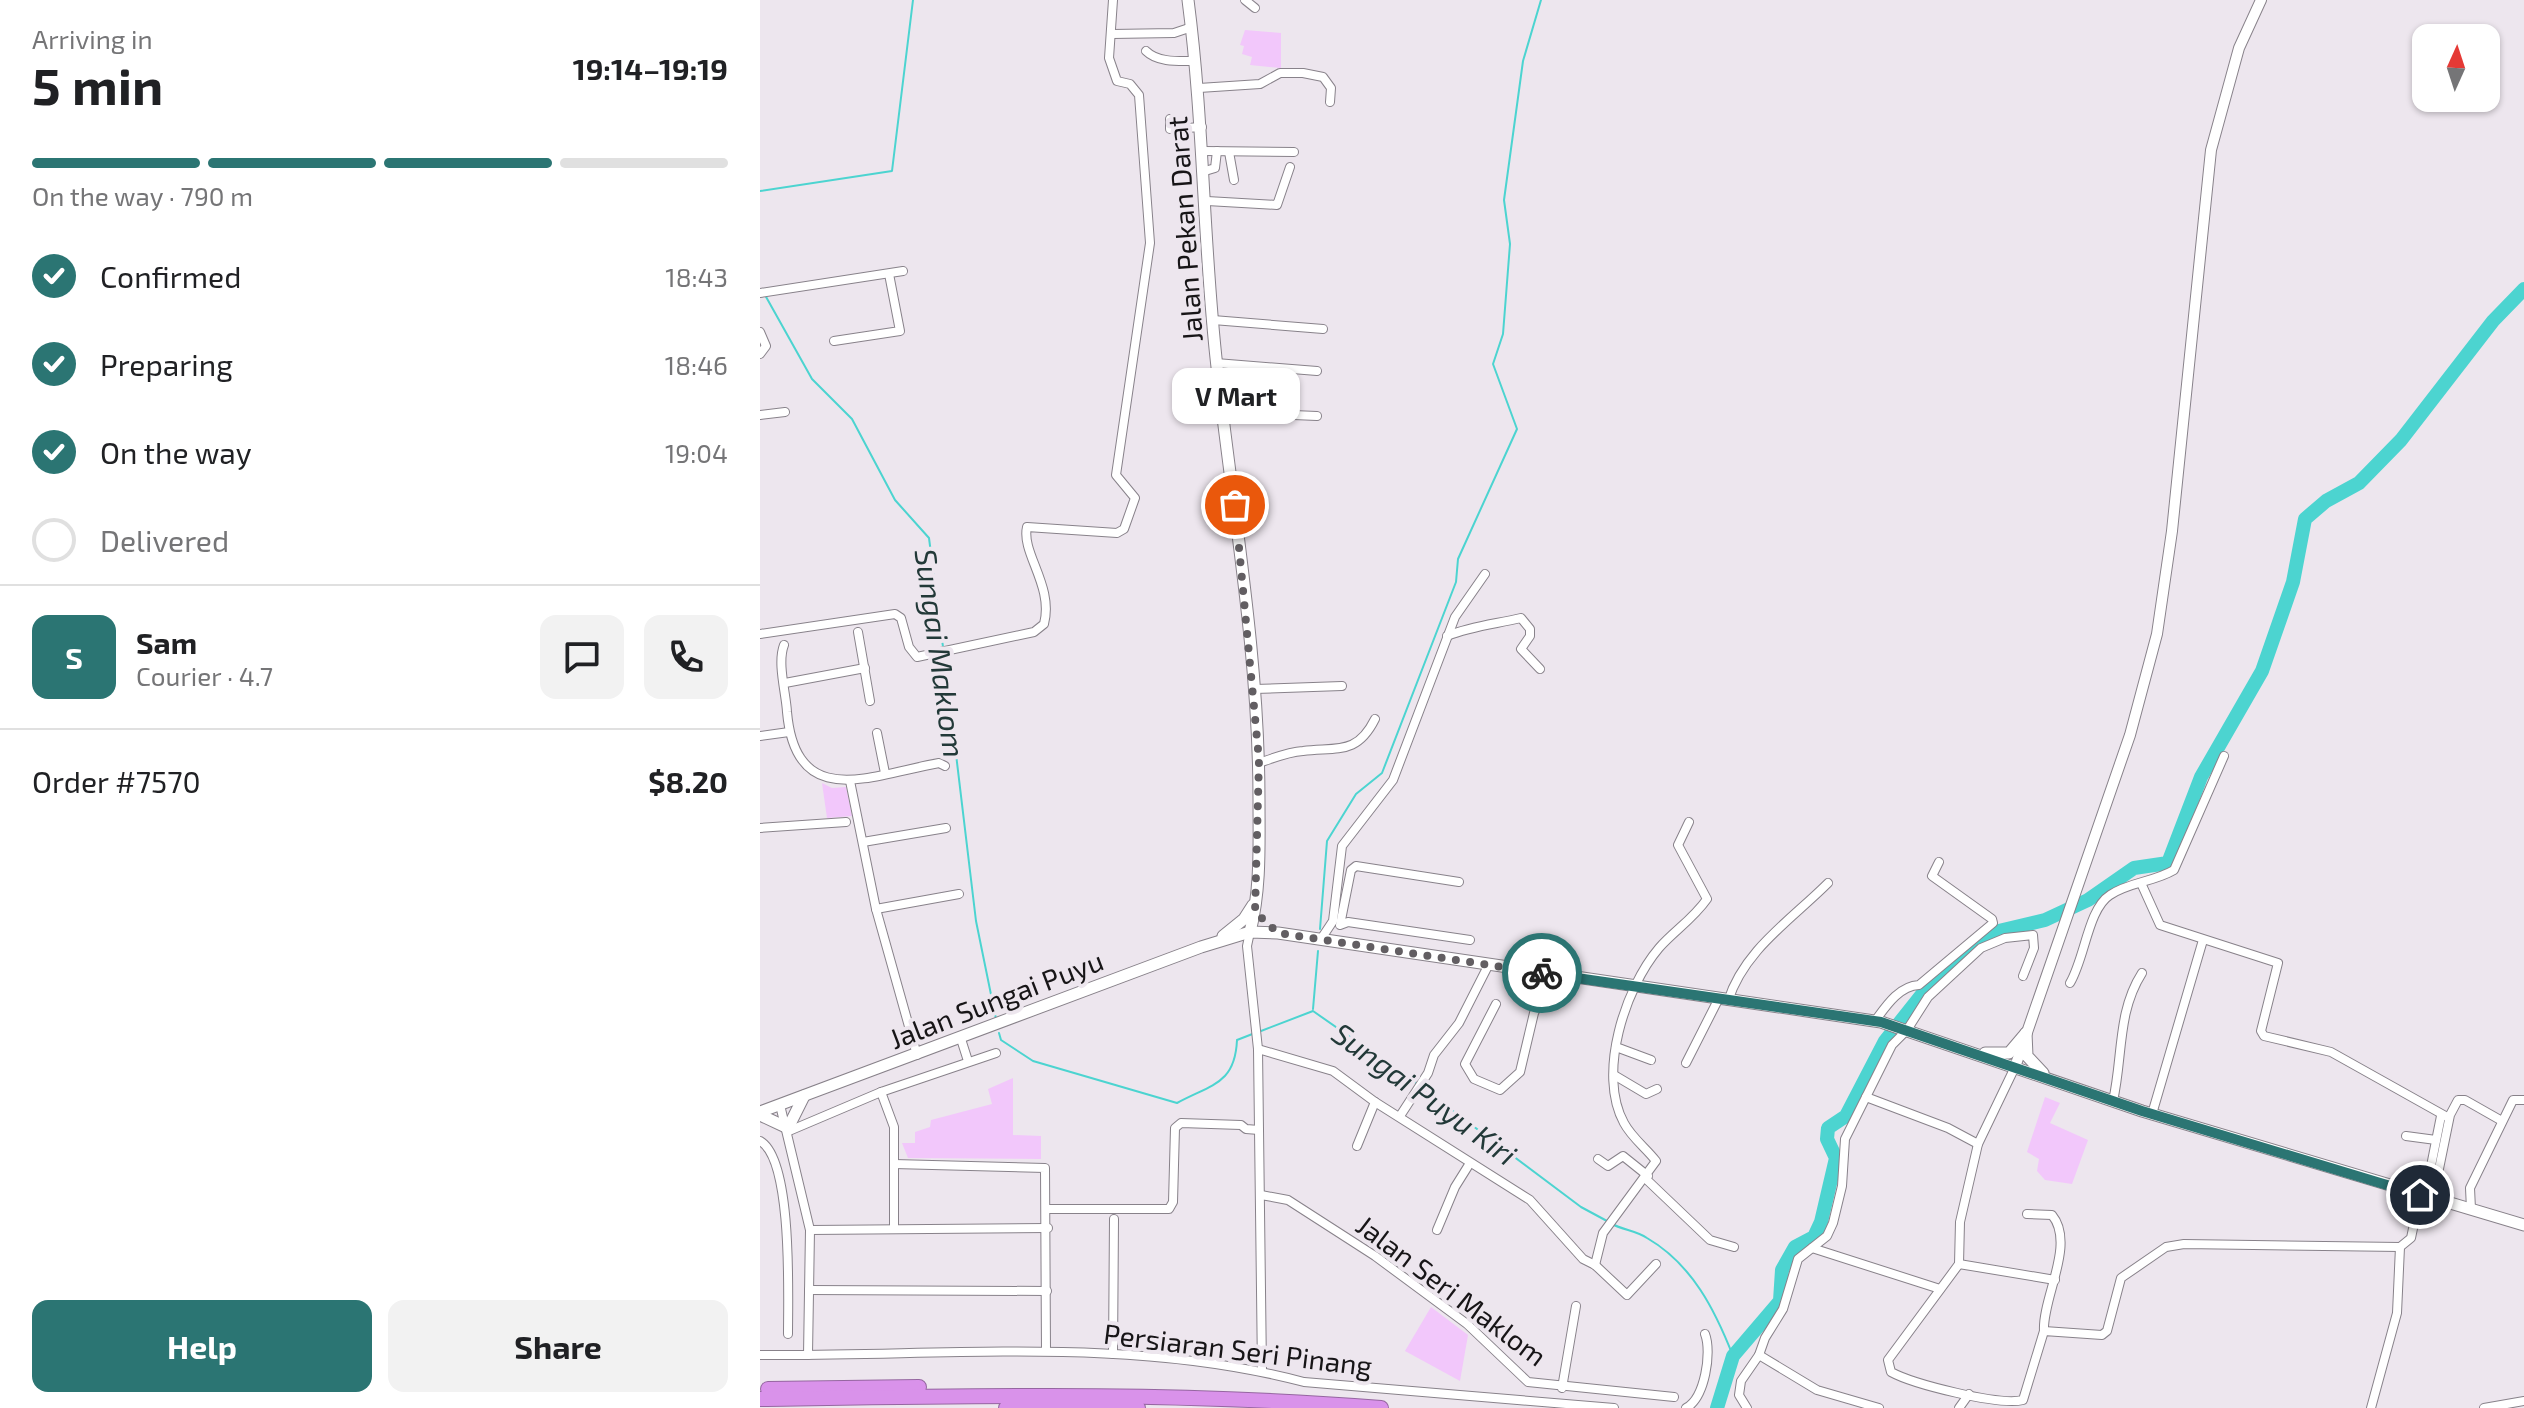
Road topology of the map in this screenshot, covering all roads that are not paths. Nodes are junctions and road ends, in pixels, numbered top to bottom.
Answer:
1 (1113, 0) edge
2 (1188, 0) edge
3 (1245, 0) edge
4 (2261, 0) edge
5 (1255, 8) dead end
6 (1192, 27) junction
7 (1112, 34) junction
8 (1146, 51) dead end
9 (1196, 61) junction
10 (1199, 88) junction
11 (1330, 102) dead end
12 (1170, 119) dead end
13 (1202, 127) junction
14 (1204, 151) junction
15 (1217, 151) junction
16 (1229, 152) junction
17 (1294, 152) dead end
18 (1290, 167) dead end
19 (1205, 171) junction
20 (1234, 180) dead end
21 (1207, 201) junction
22 (903, 271) dead end
23 (889, 274) junction
24 (760, 293) edge
25 (1213, 320) junction
26 (1323, 329) dead end
27 (760, 332) edge
28 (834, 341) dead end
29 (760, 354) edge
30 (1216, 363) junction
31 (1317, 371) dead end
32 (785, 412) dead end
33 (1222, 412) junction
34 (760, 415) edge
35 (1317, 416) dead end
36 (1485, 574) dead end
37 (858, 632) dead end
38 (760, 634) edge
39 (1447, 637) junction
40 (784, 645) dead end
41 (865, 668) junction
42 (1540, 669) dead end
43 (785, 683) junction
44 (1342, 686) dead end
45 (1254, 689) junction
46 (870, 701) dead end
47 (1375, 719) dead end
48 (789, 732) junction
49 (877, 733) dead end
50 (760, 736) edge
51 (2224, 756) dead end
52 (1259, 763) junction
53 (945, 766) dead end
54 (885, 773) junction
55 (850, 781) junction
56 (846, 822) dead end
57 (1689, 822) dead end
58 (760, 828) edge
59 (946, 828) dead end
60 (863, 842) junction
61 (1939, 862) dead end
62 (1459, 882) dead end
63 (1828, 883) dead end
64 (2141, 883) junction
65 (959, 894) dead end
66 (1255, 906) junction
67 (876, 909) junction
68 (1336, 923) junction
69 (1381, 927) junction
70 (1250, 932) junction
71 (1278, 933) junction
72 (1321, 939) junction
73 (1470, 940) dead end
74 (2203, 940) junction
75 (1349, 943) junction
76 (1201, 947) junction
77 (1377, 947) junction
78 (1489, 964) junction
79 (2142, 973) dead end
80 (1553, 975) junction
81 (2023, 976) dead end
82 (2070, 983) dead end
83 (1637, 987) junction
84 (1723, 1001) junction
85 (1496, 1004) dead end
86 (1878, 1021) junction
87 (1905, 1029) junction
88 (2026, 1033) junction
89 (961, 1039) junction
90 (1258, 1047) junction
91 (1616, 1047) junction
92 (1968, 1052) junction
93 (996, 1053) dead end
94 (917, 1056) junction
95 (1651, 1060) dead end
96 (968, 1061) junction
97 (1686, 1063) dead end
98 (2015, 1067) junction
99 (1614, 1075) junction
100 (2053, 1081) junction
101 (1657, 1089) dead end
102 (881, 1092) junction
103 (804, 1096) junction
104 (1866, 1097) junction
105 (2524, 1100) edge
106 (2113, 1101) junction
107 (1375, 1102) junction
108 (780, 1105) junction
109 (760, 1113) edge
110 (2152, 1114) junction
111 (1400, 1116) junction
112 (2445, 1117) junction
113 (2502, 1121) junction
114 (788, 1129) junction
115 (1259, 1130) junction
116 (2406, 1136) dead end
117 (2436, 1140) junction
118 (760, 1141) edge
119 (1978, 1144) junction
120 (1357, 1146) dead end
121 (1598, 1159) dead end
122 (1470, 1163) junction
123 (894, 1164) junction
124 (1647, 1178) junction
125 (1261, 1195) junction
126 (2426, 1196) junction
127 (1047, 1209) junction
128 (2471, 1209) junction
129 (2027, 1214) dead end
130 (1114, 1219) dead end
131 (2524, 1225) edge
132 (894, 1227) junction
133 (1048, 1228) junction
134 (810, 1230) junction
135 (1437, 1230) dead end
136 (1734, 1247) dead end
137 (2400, 1247) junction
138 (1812, 1248) junction
139 (788, 1259) junction
140 (809, 1259) junction
141 (1656, 1264) dead end
142 (1959, 1264) junction
143 (1595, 1265) junction
144 (2055, 1280) junction
145 (1940, 1289) junction
146 (809, 1290) junction
147 (1047, 1291) junction
148 (1576, 1306) dead end
149 (2044, 1331) junction
150 (788, 1334) dead end
151 (1705, 1334) dead end
152 (1046, 1351) junction
153 (1113, 1354) junction
154 (760, 1355) edge
155 (808, 1355) junction
156 (1759, 1355) junction
157 (1262, 1371) junction
158 (1562, 1388) junction
159 (760, 1389) edge
160 (1969, 1394) junction
161 (1674, 1397) dead end
162 (760, 1399) edge
163 (2524, 1401) edge
164 (1031, 1404) edge
165 (1006, 1408) edge
166 (1138, 1408) edge
167 (1381, 1408) edge
168 (1614, 1408) edge
169 (1686, 1408) edge
170 (1747, 1408) edge
171 (1879, 1408) edge
172 (1959, 1408) edge
173 (2371, 1408) edge
174 (2484, 1408) edge

1 - 7 street
2 - 6 main road, Jalan Pekan Darat
3 - 5 street
4 - 88 street
6 - 7 street
6 - 9 main road, Jalan Pekan Darat
7 - 38 street
8 - 9 street
9 - 10 main road, Jalan Pekan Darat
10 - 11 street
10 - 13 main road, Jalan Pekan Darat
12 - 13 street
13 - 14 main road, Jalan Pekan Darat
14 - 15 street
14 - 19 main road, Jalan Pekan Darat
15 - 16 street
15 - 19 street
16 - 17 street
16 - 20 street
18 - 21 street
19 - 21 main road, Jalan Pekan Darat
21 - 25 main road, Jalan Pekan Darat
22 - 23 street
23 - 24 street
23 - 28 street
25 - 26 street
25 - 30 main road, Jalan Pekan Darat
27 - 29 street
30 - 31 street
30 - 33 main road, Jalan Pekan Darat
32 - 34 street
33 - 35 street
33 - 45 main road, Jalan Pekan Darat
36 - 39 street
37 - 41 street
39 - 42 street
39 - 68 street
40 - 43 street
41 - 43 street
41 - 46 street
43 - 48 street
44 - 45 street
45 - 52 main road, Jalan Pekan Darat
47 - 52 street
48 - 50 street
48 - 55 street
49 - 54 street
51 - 64 street
52 - 66 main road, Jalan Pekan Darat
53 - 54 street
54 - 55 street
55 - 60 street
56 - 58 street
57 - 83 street
59 - 60 street
60 - 67 street
61 - 86 street
62 - 68 street
63 - 84 street
64 - 74 street
64 - 82 street
65 - 67 street
66 - 70 main road, Jalan Pekan Darat
66 - 71 main road
66 - 76 main road
67 - 94 street
68 - 69 street
68 - 72 street
68 - 75 street
69 - 73 street
69 - 77 street
70 - 71 main road, Jalan Sungai Puyu
70 - 76 main road, Jalan Sungai Puyu
70 - 90 street
71 - 72 main road, Jalan Sungai Puyu
72 - 75 main road, Jalan Sungai Puyu
74 - 110 street
74 - 112 street
75 - 77 main road, Jalan Sungai Puyu
76 - 89 main road, Jalan Sungai Puyu
77 - 78 main road, Jalan Sungai Puyu
78 - 80 main road, Jalan Sungai Puyu
78 - 111 street
79 - 106 street
80 - 83 main road, Jalan Sungai Puyu
80 - 85 street
81 - 87 street
83 - 84 main road, Jalan Sungai Puyu
83 - 91 street
84 - 86 main road, Jalan Sungai Puyu
84 - 97 street
86 - 87 main road, Jalan Sungai Puyu
87 - 92 main road, Jalan Sungai Puyu
87 - 104 street
88 - 92 main road
88 - 98 street
88 - 100 main road
89 - 94 main road, Jalan Sungai Puyu
89 - 96 street
90 - 107 street
90 - 115 street
91 - 95 street
91 - 99 street
92 - 98 main road, Jalan Sungai Puyu
93 - 96 street
94 - 103 main road, Jalan Sungai Puyu
96 - 102 street
98 - 100 main road, Jalan Sungai Puyu
98 - 119 street
99 - 101 street
99 - 124 street
100 - 106 main road, Jalan Sungai Puyu
102 - 114 street
102 - 123 street
103 - 108 main road, Jalan Sungai Puyu
103 - 114 main road
104 - 119 street
104 - 138 street
105 - 113 street
106 - 110 main road, Jalan Sungai Puyu
107 - 111 street
107 - 120 street
108 - 109 main road, Jalan Sungai Puyu
108 - 114 street
109 - 114 main road
110 - 126 main road, Jalan Sungai Puyu
111 - 122 street
112 - 113 street
112 - 117 street
112 - 126 street
113 - 128 street
114 - 134 street
115 - 125 street
115 - 127 street
116 - 117 street
117 - 126 street
118 - 139 street
119 - 142 street
121 - 124 street
122 - 135 street
122 - 143 street
123 - 127 street
123 - 132 street
124 - 136 street
124 - 143 street
125 - 157 street
125 - 158 street, Jalan Seri Maklom
126 - 128 main road, Jalan Sungai Puyu
126 - 137 street
127 - 133 street
128 - 131 main road, Jalan Sungai Puyu
129 - 144 street
130 - 153 street
132 - 133 street
132 - 134 street
133 - 147 street
134 - 140 street
137 - 149 street
137 - 173 street
138 - 145 street
138 - 156 street
139 - 140 street
139 - 150 street
140 - 146 street
141 - 143 street
142 - 144 street
142 - 145 street
144 - 149 street
145 - 160 street
146 - 147 street
146 - 155 street
147 - 152 street
148 - 158 street
149 - 160 street
151 - 169 street
152 - 153 street, Persiaran Seri Pinang
152 - 155 street, Persiaran Seri Pinang
153 - 157 street, Persiaran Seri Pinang
154 - 155 street, Persiaran Seri Pinang
156 - 170 street
156 - 171 street
157 - 168 street, Persiaran Seri Pinang
158 - 161 street, Jalan Seri Maklom
159 - 164 highway
160 - 172 street
162 - 164 highway
163 - 174 street
164 - 165 highway
164 - 166 highway
164 - 167 highway

